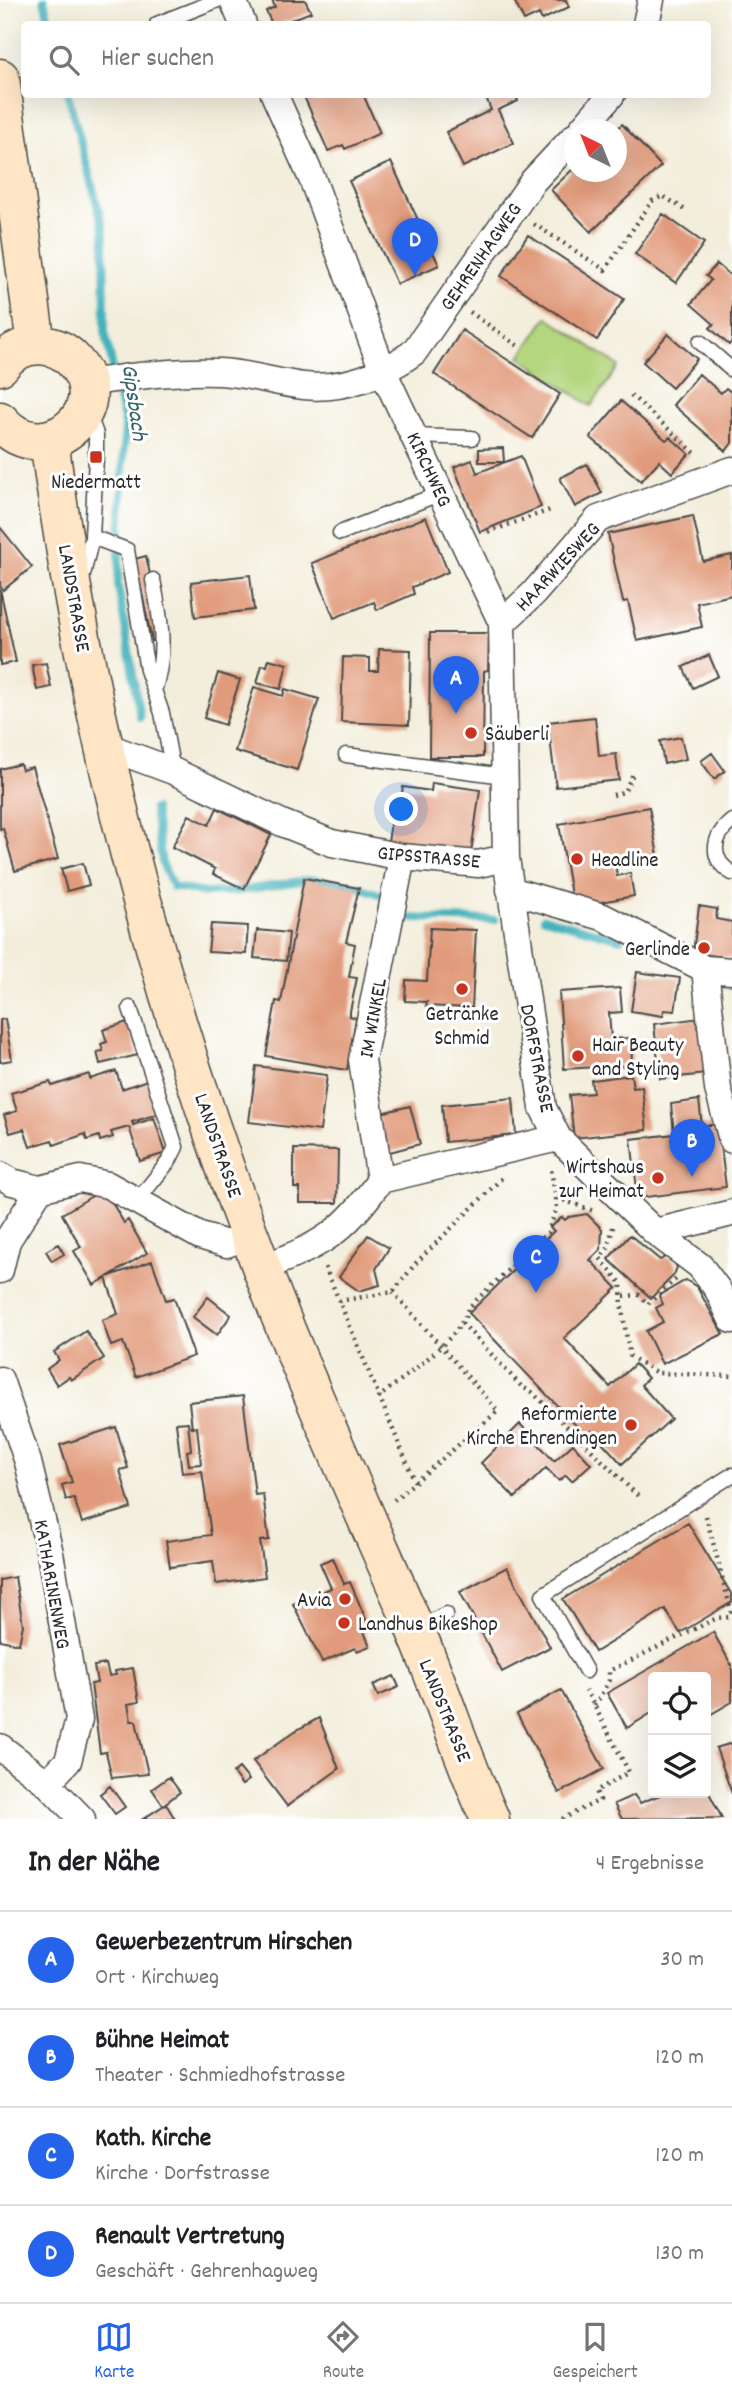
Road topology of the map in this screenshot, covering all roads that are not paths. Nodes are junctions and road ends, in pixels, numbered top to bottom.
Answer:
1 (218, 0) edge
2 (233, 0) edge
3 (651, 0) edge
4 (165, 21) edge
5 (242, 21) edge
6 (647, 21) edge
7 (0, 78) edge
8 (276, 98) edge
9 (609, 98) edge
10 (591, 119) edge
11 (564, 149) edge
12 (700, 342) dead end
13 (36, 345) junction
14 (0, 366) edge
15 (383, 370) junction
16 (732, 370) edge
17 (91, 390) junction
18 (0, 421) edge
19 (414, 436) junction
20 (472, 438) dead end
21 (49, 440) junction
22 (732, 470) edge
23 (441, 493) junction
24 (340, 533) dead end
25 (99, 539) junction
26 (153, 580) dead end
27 (76, 607) junction
28 (502, 623) junction
29 (154, 691) junction
30 (103, 745) junction
31 (346, 755) dead end
32 (173, 771) junction
33 (505, 776) junction
34 (732, 821) edge
35 (402, 857) junction
36 (506, 858) junction
37 (732, 873) edge
38 (510, 890) junction
39 (732, 971) edge
40 (706, 979) junction
41 (130, 1008) dead end
42 (550, 1139) junction
43 (732, 1140) edge
44 (0, 1175) edge
45 (380, 1180) junction
46 (40, 1189) junction
47 (137, 1201) junction
48 (732, 1213) edge
49 (655, 1232) junction
50 (256, 1251) junction
51 (0, 1270) edge
52 (732, 1320) edge
53 (0, 1380) edge
54 (732, 1475) edge
55 (586, 1671) dead end
56 (0, 1747) edge
57 (63, 1804) edge
58 (490, 1819) edge

1 - 4 lane
2 - 5 street
3 - 6 street
7 - 13 main road
8 - 15 street, KIRCHWEG
9 - 10 street
11 - 15 street, GEHRENHAGWEG
12 - 16 lane
13 - 14 main road
13 - 17 main road
15 - 17 street, GEHRENHAGWEG
15 - 19 street, KIRCHWEG
17 - 21 main road
17 - 25 lane
18 - 21 main road
19 - 20 lane
19 - 23 street, KIRCHWEG
21 - 27 main road, LANDSTRASSE
22 - 28 street, HAARWIESWEG
23 - 24 lane
23 - 28 street, KIRCHWEG
25 - 27 lane
25 - 29 lane
26 - 29 lane
27 - 30 main road, LANDSTRASSE
28 - 33 street, KIRCHWEG
29 - 32 lane
30 - 32 street, GIPSSTRASSE
30 - 50 main road, LANDSTRASSE
31 - 33 lane
32 - 35 street, GIPSSTRASSE
33 - 36 street, KIRCHWEG
34 - 37 lane
35 - 36 street, GIPSSTRASSE
35 - 45 street, IM WINKEL
36 - 38 street, GIPSSTRASSE
38 - 40 street
38 - 42 street, DORFSTRASSE
39 - 40 street
40 - 43 street
41 - 47 lane
42 - 45 street
42 - 49 street, DORFSTRASSE
44 - 46 street
45 - 50 street
46 - 47 street
46 - 51 street
47 - 50 street
48 - 49 street
49 - 52 street, DORFSTRASSE
50 - 58 main road, LANDSTRASSE
53 - 57 street, KATHARINENWEG
54 - 55 lane
56 - 57 street

